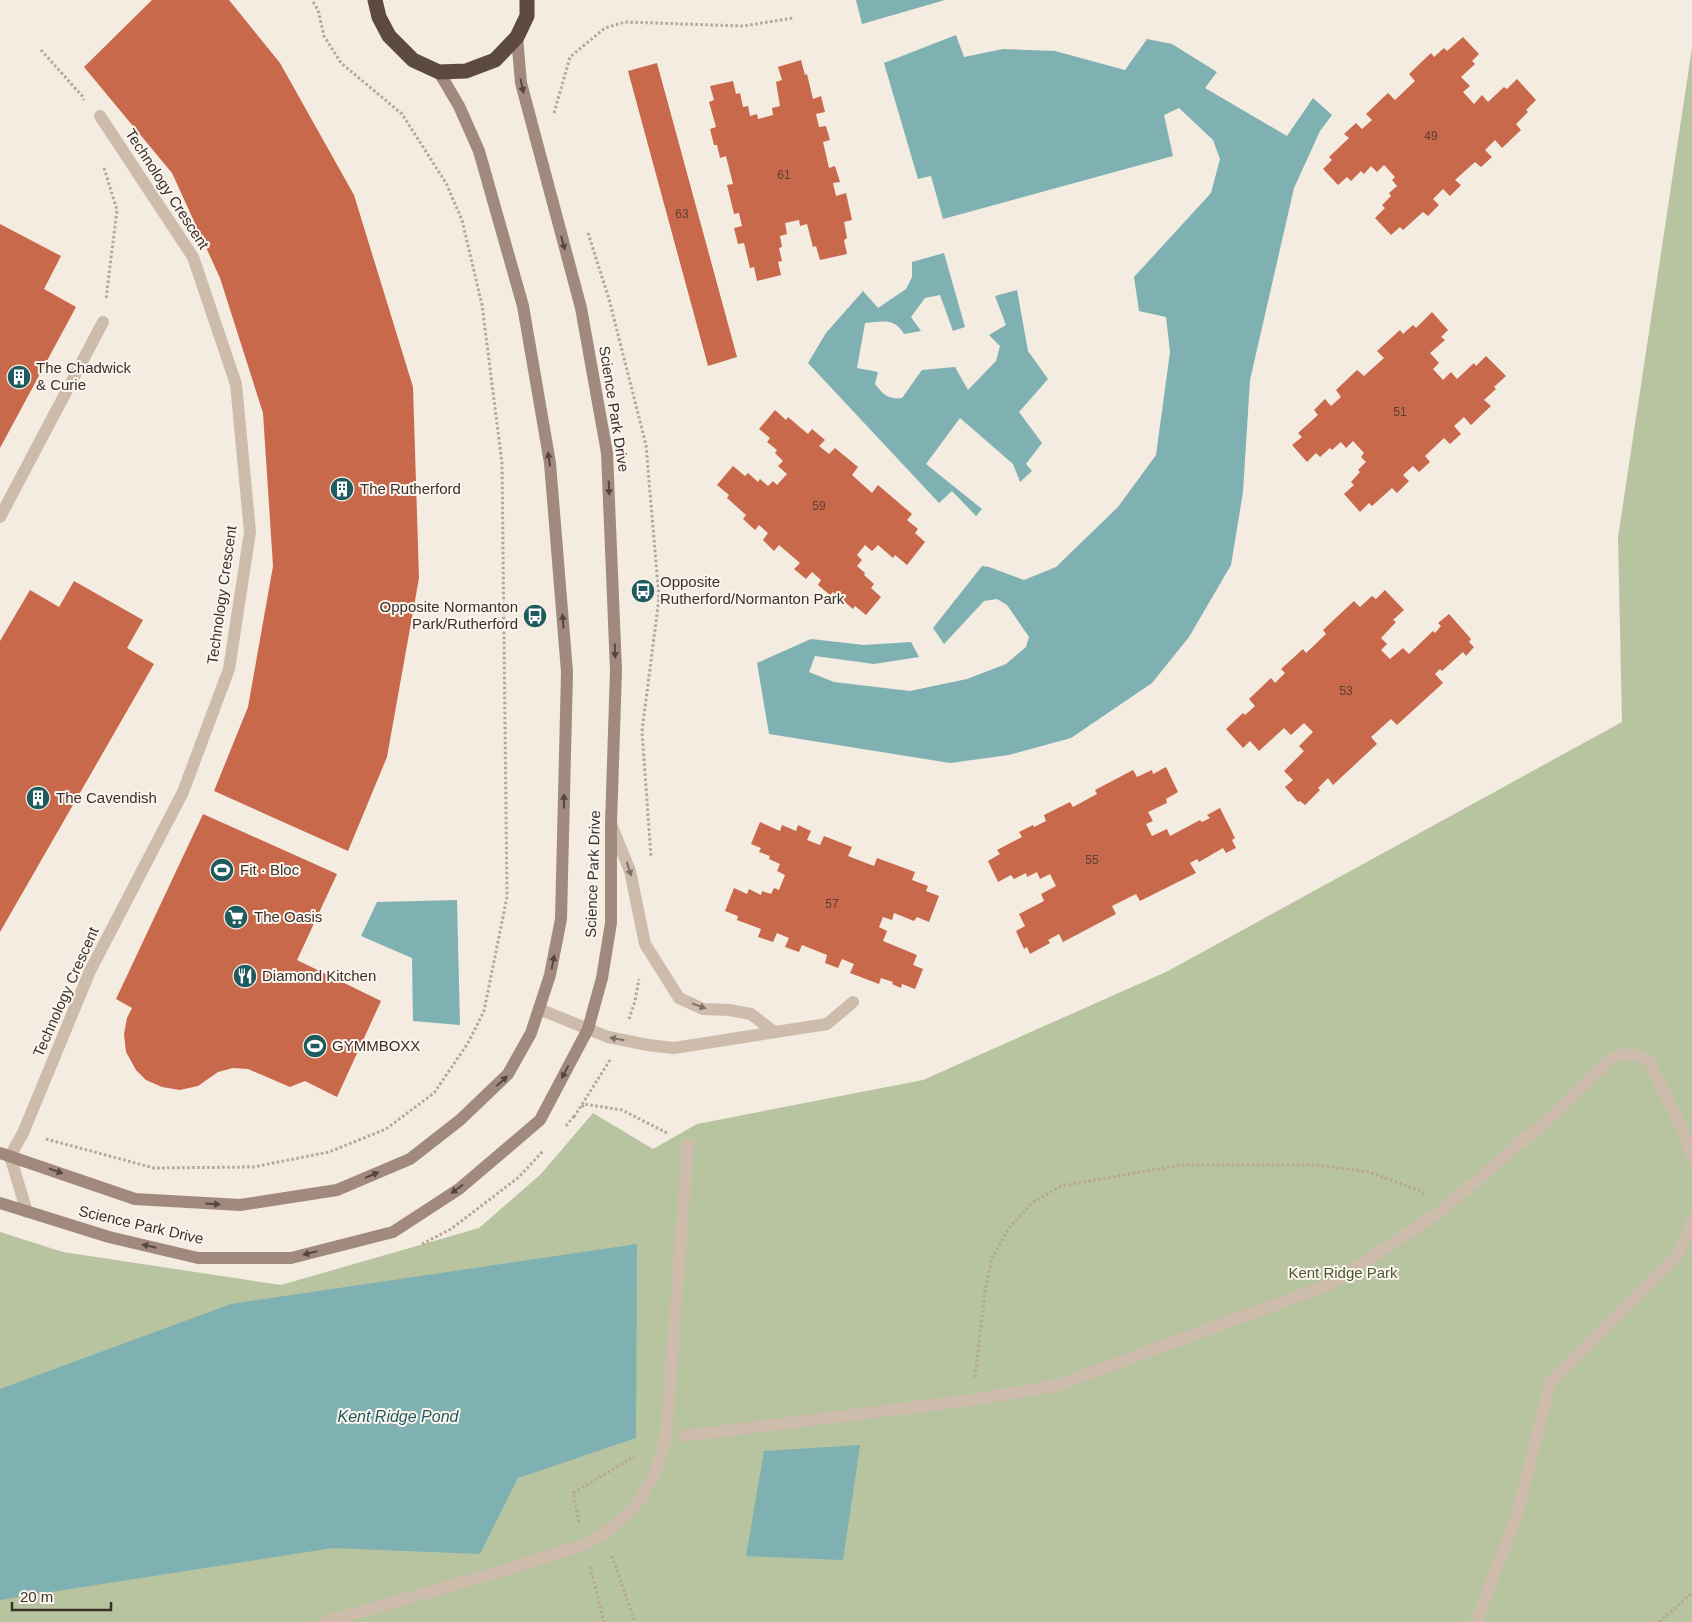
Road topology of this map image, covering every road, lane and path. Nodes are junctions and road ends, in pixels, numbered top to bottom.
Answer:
1 (312, 0) edge
2 (375, 0) edge
3 (527, 0) edge
4 (793, 18) dead end
5 (517, 38) junction
6 (41, 50) dead end
7 (439, 72) junction
8 (86, 106) dead end
9 (100, 116) dead end
10 (551, 121) dead end
11 (104, 167) dead end
12 (585, 224) dead end
13 (103, 322) joint
14 (0, 517) edge
15 (611, 824) junction
16 (652, 866) dead end
17 (852, 1002) dead end
18 (539, 1009) junction
19 (588, 1029) junction
20 (774, 1032) junction
21 (622, 1110) dead end
22 (23, 1132) junction
23 (688, 1144) joint
24 (3, 1156) edge
25 (1692, 1158) edge
26 (0, 1203) edge
27 (1441, 1211) junction
28 (27, 1212) junction
29 (1692, 1220) edge
30 (972, 1400) junction
31 (684, 1436) dead end
32 (666, 1438) junction
33 (574, 1493) dead end
34 (604, 1534) junction
35 (584, 1544) junction
36 (1692, 1593) edge
37 (325, 1622) edge
38 (604, 1622) edge
39 (635, 1622) edge
40 (1476, 1622) edge
41 (1659, 1622) edge

1 - 22 path
2 - 7 highway
3 - 5 highway
4 - 10 path
5 - 7 highway
5 -> 15 main road, Science Park Drive
6 - 8 path
18 -> 7 main road, Science Park Drive
9 - 22 street, Technology Crescent
11 - 13 path
12 - 16 path
13 - 14 street
15 - 19 main road, Science Park Drive
15 -> 20 street
17 - 20 street
18 - 19 street
24 -> 18 main road, Science Park Drive
20 -> 19 street
19 -> 28 main road, Science Park Drive
21 - 23 path
22 - 24 street, Technology Crescent
23 - 32 street
24 - 28 street
25 - 27 street
26 - 28 main road, Science Park Drive
27 - 30 street
27 - 30 path
29 - 40 street
30 - 31 street
32 - 33 path
32 - 34 street
34 - 35 street
34 - 39 path
35 - 37 street
35 - 38 path
36 - 41 path

